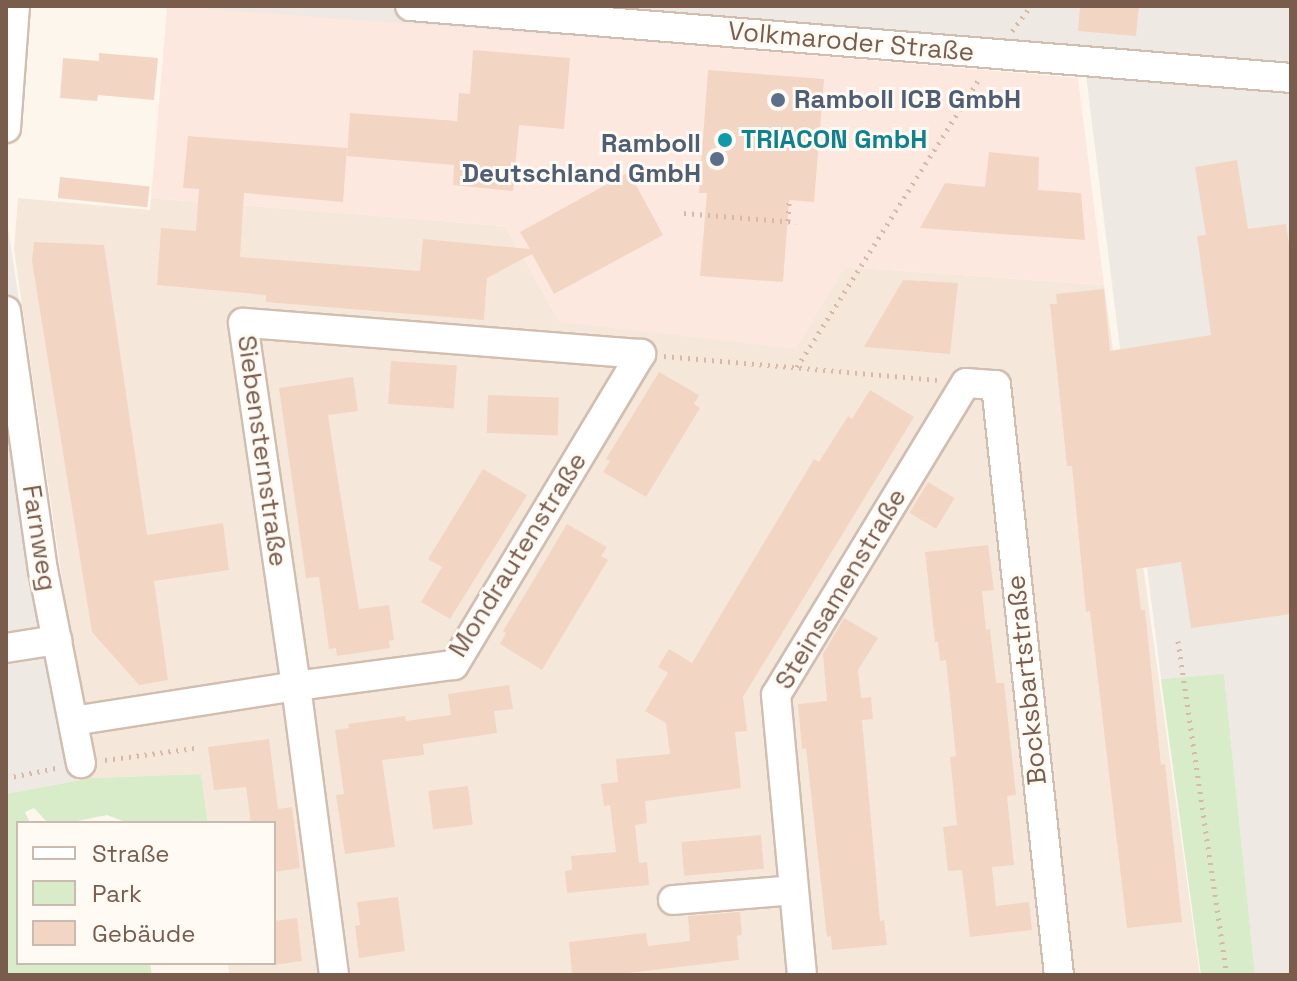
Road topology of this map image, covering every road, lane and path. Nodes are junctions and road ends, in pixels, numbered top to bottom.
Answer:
1 (15, 6) edge
2 (410, 6) edge
3 (995, 55) junction
4 (1291, 78) edge
5 (6, 128) edge
6 (789, 200) dead end
7 (684, 213) dead end
8 (788, 221) junction
9 (796, 222) dead end
10 (6, 311) edge
11 (641, 354) junction
12 (797, 367) junction
13 (966, 383) junction
14 (57, 640) junction
15 (1178, 641) dead end
16 (6, 648) edge
17 (296, 686) junction
18 (73, 721) junction
19 (81, 763) dead end
20 (794, 890) junction
21 (673, 900) dead end
22 (334, 975) edge
23 (802, 975) edge
24 (1059, 975) edge
25 (1227, 975) edge

1 - 5 street
2 - 3 street, Volkmaroder Straße
3 - 4 street, Volkmaroder Straße
3 - 12 path
6 - 8 path
7 - 8 path
8 - 9 path
10 - 14 street, Farnweg
11 - 12 path
11 - 17 street, Mondrautenstraße
11 - 17 street, Siebensternstraße
12 - 13 path
13 - 20 street, Steinsamenstraße
13 - 24 street, Bocksbartstraße
14 - 16 street
14 - 18 street, Farnweg
15 - 25 path
17 - 18 street
17 - 22 street, Siebensternstraße
18 - 19 street, Farnweg
20 - 21 street
20 - 23 street, Steinsamenstraße

